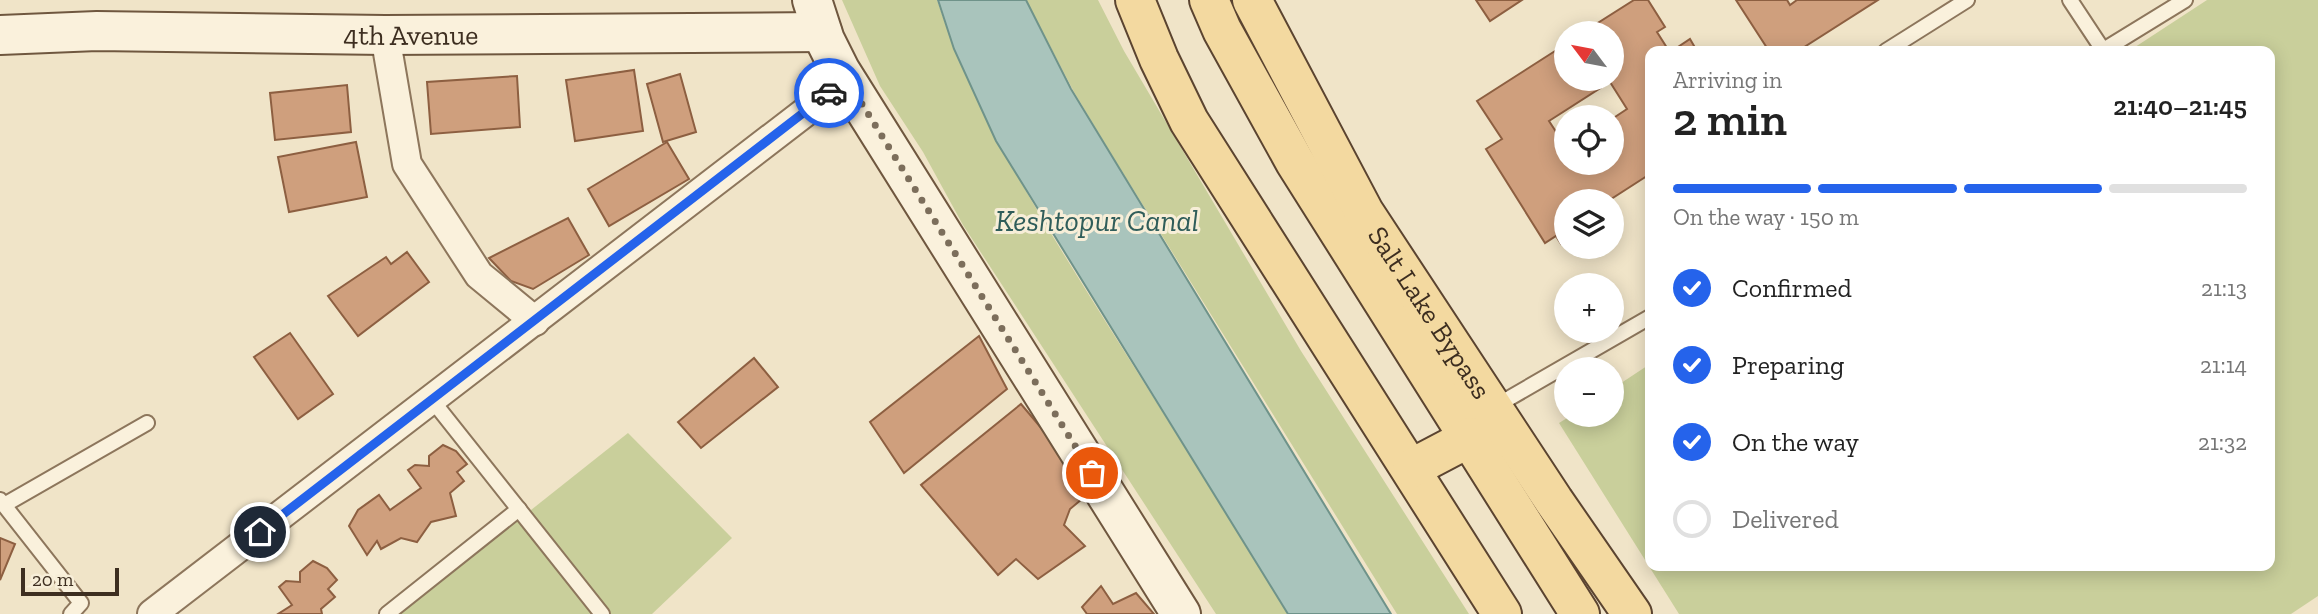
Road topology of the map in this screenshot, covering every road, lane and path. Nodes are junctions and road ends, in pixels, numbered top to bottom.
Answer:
1 (1135, 0) edge
2 (1209, 0) edge
3 (1252, 0) edge
4 (1967, 0) edge
5 (2070, 0) edge
6 (2185, 0) edge
7 (98, 15) edge
8 (817, 16) edge
9 (0, 35) edge
10 (385, 35) junction
11 (1894, 46) edge
12 (2099, 46) edge
13 (2110, 46) edge
14 (847, 80) junction
15 (1645, 320) edge
16 (535, 321) junction
17 (432, 400) junction
18 (1482, 412) junction
19 (147, 423) dead end
20 (1412, 468) junction
21 (2, 503) edge
22 (519, 509) junction
23 (71, 614) edge
24 (152, 614) edge
25 (387, 614) edge
26 (602, 614) edge
27 (1181, 614) edge
28 (1502, 614) edge
29 (1580, 614) edge
30 (1632, 614) edge

1 - 20 main road
2 - 18 main road, Salt Lake Bypass
3 - 18 main road, Salt Lake Bypass
4 - 11 lane
5 - 12 lane
6 - 13 lane
7 - 9 street, 4th Avenue
7 - 10 street, 4th Avenue
8 - 10 street, 4th Avenue
8 - 14 street
10 - 16 street
14 - 16 street
14 - 27 street
15 - 18 lane
16 - 17 street
17 - 22 lane
17 - 24 street
18 - 20 main road
18 - 29 main road, Salt Lake Bypass
18 - 30 main road, Salt Lake Bypass
19 - 21 lane
20 - 28 main road
21 - 23 lane
22 - 25 lane
22 - 26 lane

